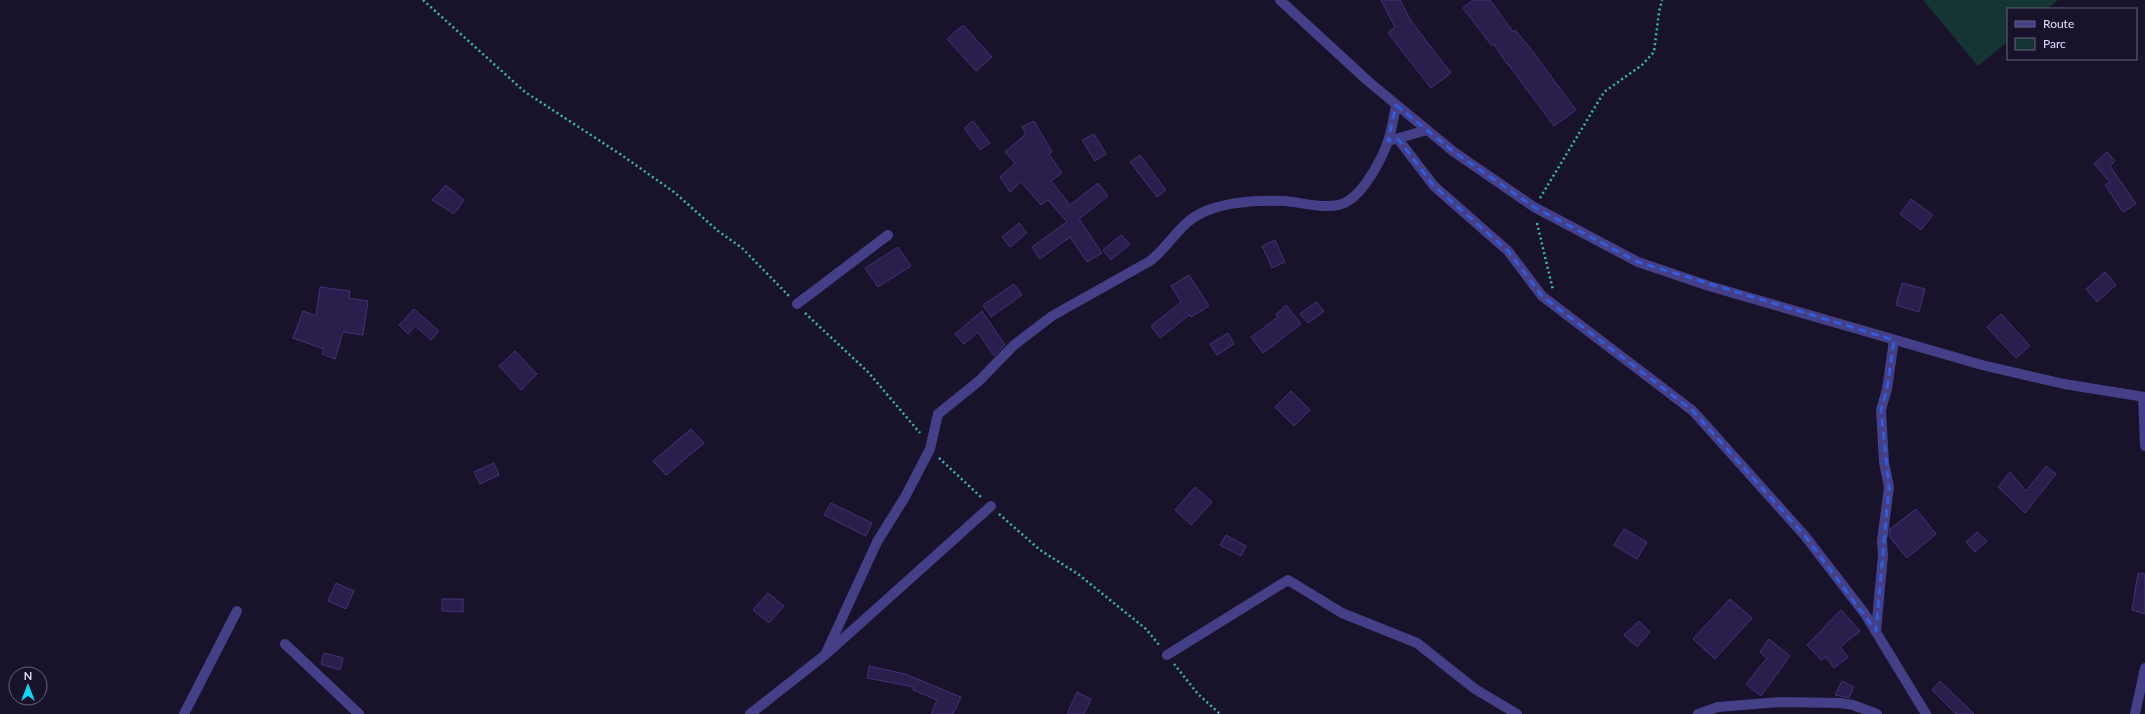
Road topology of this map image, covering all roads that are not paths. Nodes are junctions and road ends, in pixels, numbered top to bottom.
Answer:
1 (1280, 0) edge
2 (1396, 106) junction
3 (1427, 130) junction
4 (1393, 140) junction
5 (888, 235) dead end
6 (797, 304) road end
7 (1894, 340) junction
8 (2144, 397) edge
9 (2145, 446) edge
10 (991, 506) road end
11 (237, 611) dead end
12 (1876, 631) junction
13 (285, 644) dead end
14 (1167, 655) road end
15 (825, 656) junction
16 (2145, 668) edge
17 (184, 714) edge
18 (359, 714) edge
19 (750, 714) edge
20 (1517, 714) edge
21 (1698, 714) edge
22 (1877, 714) edge
23 (1926, 714) edge
24 (2135, 714) edge

1 - 2 street
2 - 3 street
2 - 4 street
3 - 4 street
3 - 7 street
4 - 12 street
4 - 15 street
5 - 6 street
7 - 8 street
7 - 12 street
8 - 9 street
10 - 15 street
11 - 17 street
12 - 23 street
13 - 18 street
14 - 20 street
15 - 19 street
16 - 24 street
21 - 22 street

